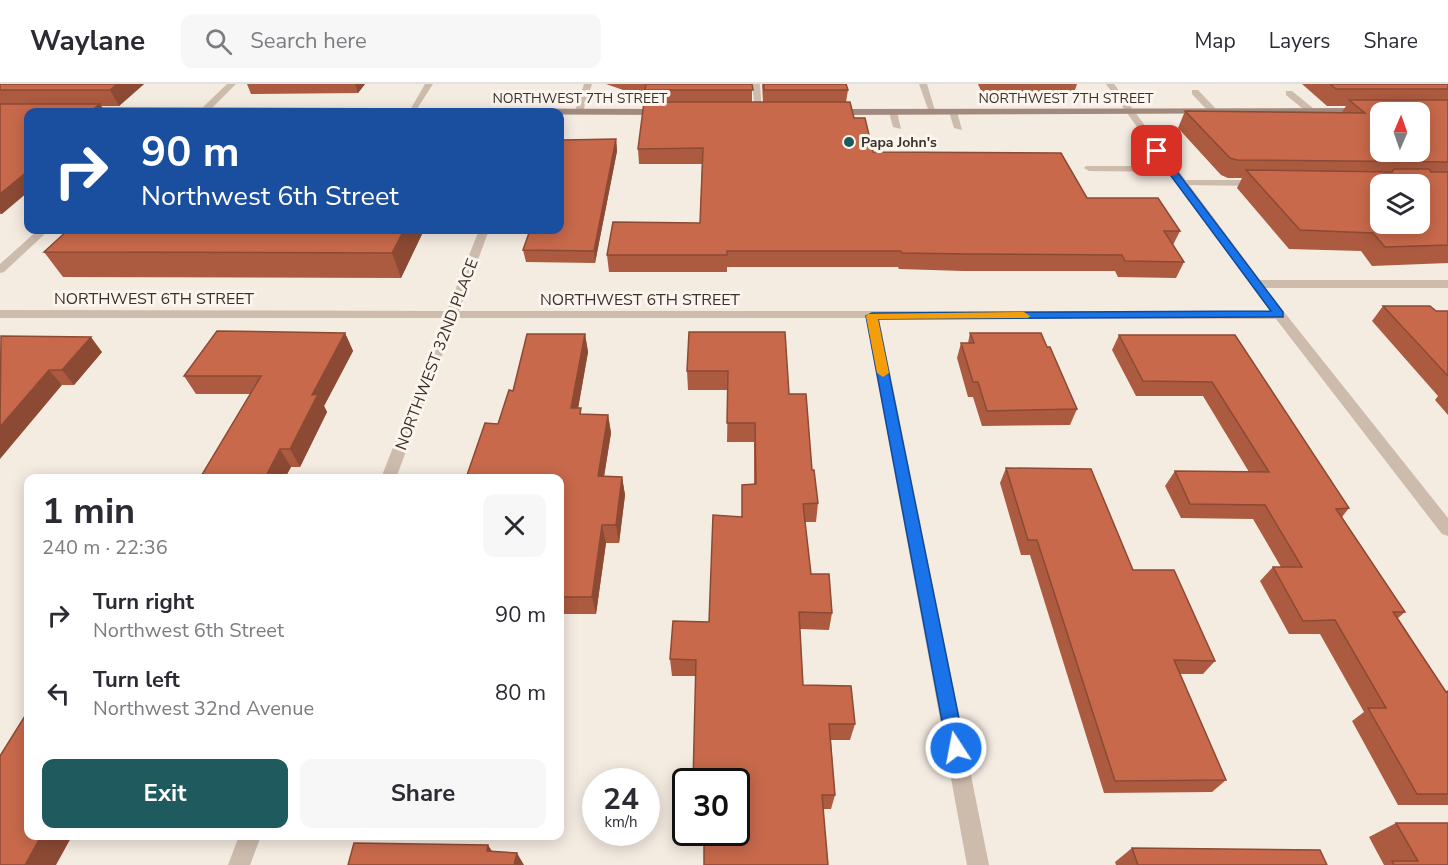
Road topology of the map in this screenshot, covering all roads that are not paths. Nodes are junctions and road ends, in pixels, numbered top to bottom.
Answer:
1 (232, 84) edge
2 (429, 84) edge
3 (588, 84) edge
4 (756, 84) edge
5 (923, 84) edge
6 (1110, 84) edge
7 (1195, 92) dead end
8 (1289, 93) dead end
9 (208, 108) edge
10 (414, 108) edge
11 (564, 111) edge
12 (579, 111) junction
13 (747, 111) edge
14 (759, 111) junction
15 (770, 111) edge
16 (1128, 111) junction
17 (1212, 111) junction
18 (1311, 111) junction
19 (1368, 111) edge
20 (676, 112) edge
21 (826, 112) edge
22 (893, 112) junction
23 (933, 112) junction
24 (953, 112) junction
25 (898, 127) dead end
26 (959, 128) dead end
27 (1089, 168) dead end
28 (1171, 170) junction
29 (1181, 182) junction
30 (1273, 183) edge
31 (40, 234) edge
32 (482, 234) edge
33 (0, 270) edge
34 (1257, 284) junction
35 (1448, 284) edge
36 (0, 314) edge
37 (451, 315) junction
38 (1279, 315) junction
39 (872, 316) junction
40 (390, 474) edge
41 (1448, 530) edge
42 (248, 840) edge
43 (239, 865) edge
44 (978, 865) edge

1 - 9 street
2 - 10 street
3 - 12 street
4 - 14 street
5 - 23 street
6 - 16 street
7 - 17 street
8 - 18 street
11 - 12 main road, NORTHWEST 7TH STREET
12 - 20 main road, NORTHWEST 7TH STREET
13 - 14 main road
14 - 15 main road
16 - 17 main road, NORTHWEST 7TH STREET
16 - 24 main road, NORTHWEST 7TH STREET
16 - 28 street
17 - 18 main road, NORTHWEST 7TH STREET
18 - 19 main road, NORTHWEST 7TH STREET
21 - 22 main road, NORTHWEST 7TH STREET
22 - 23 main road, NORTHWEST 7TH STREET
22 - 25 street
23 - 24 main road, NORTHWEST 7TH STREET
24 - 26 street
27 - 28 street
28 - 29 street
29 - 30 street
29 - 34 street
31 - 33 street
32 - 37 street, NORTHWEST 32ND PLACE
34 - 35 street
34 - 38 street
36 - 37 street, NORTHWEST 6TH STREET
37 - 39 street, NORTHWEST 6TH STREET
37 - 40 street, NORTHWEST 32ND PLACE
38 - 39 street, NORTHWEST 6TH STREET
38 - 41 street
39 - 44 street
42 - 43 street

